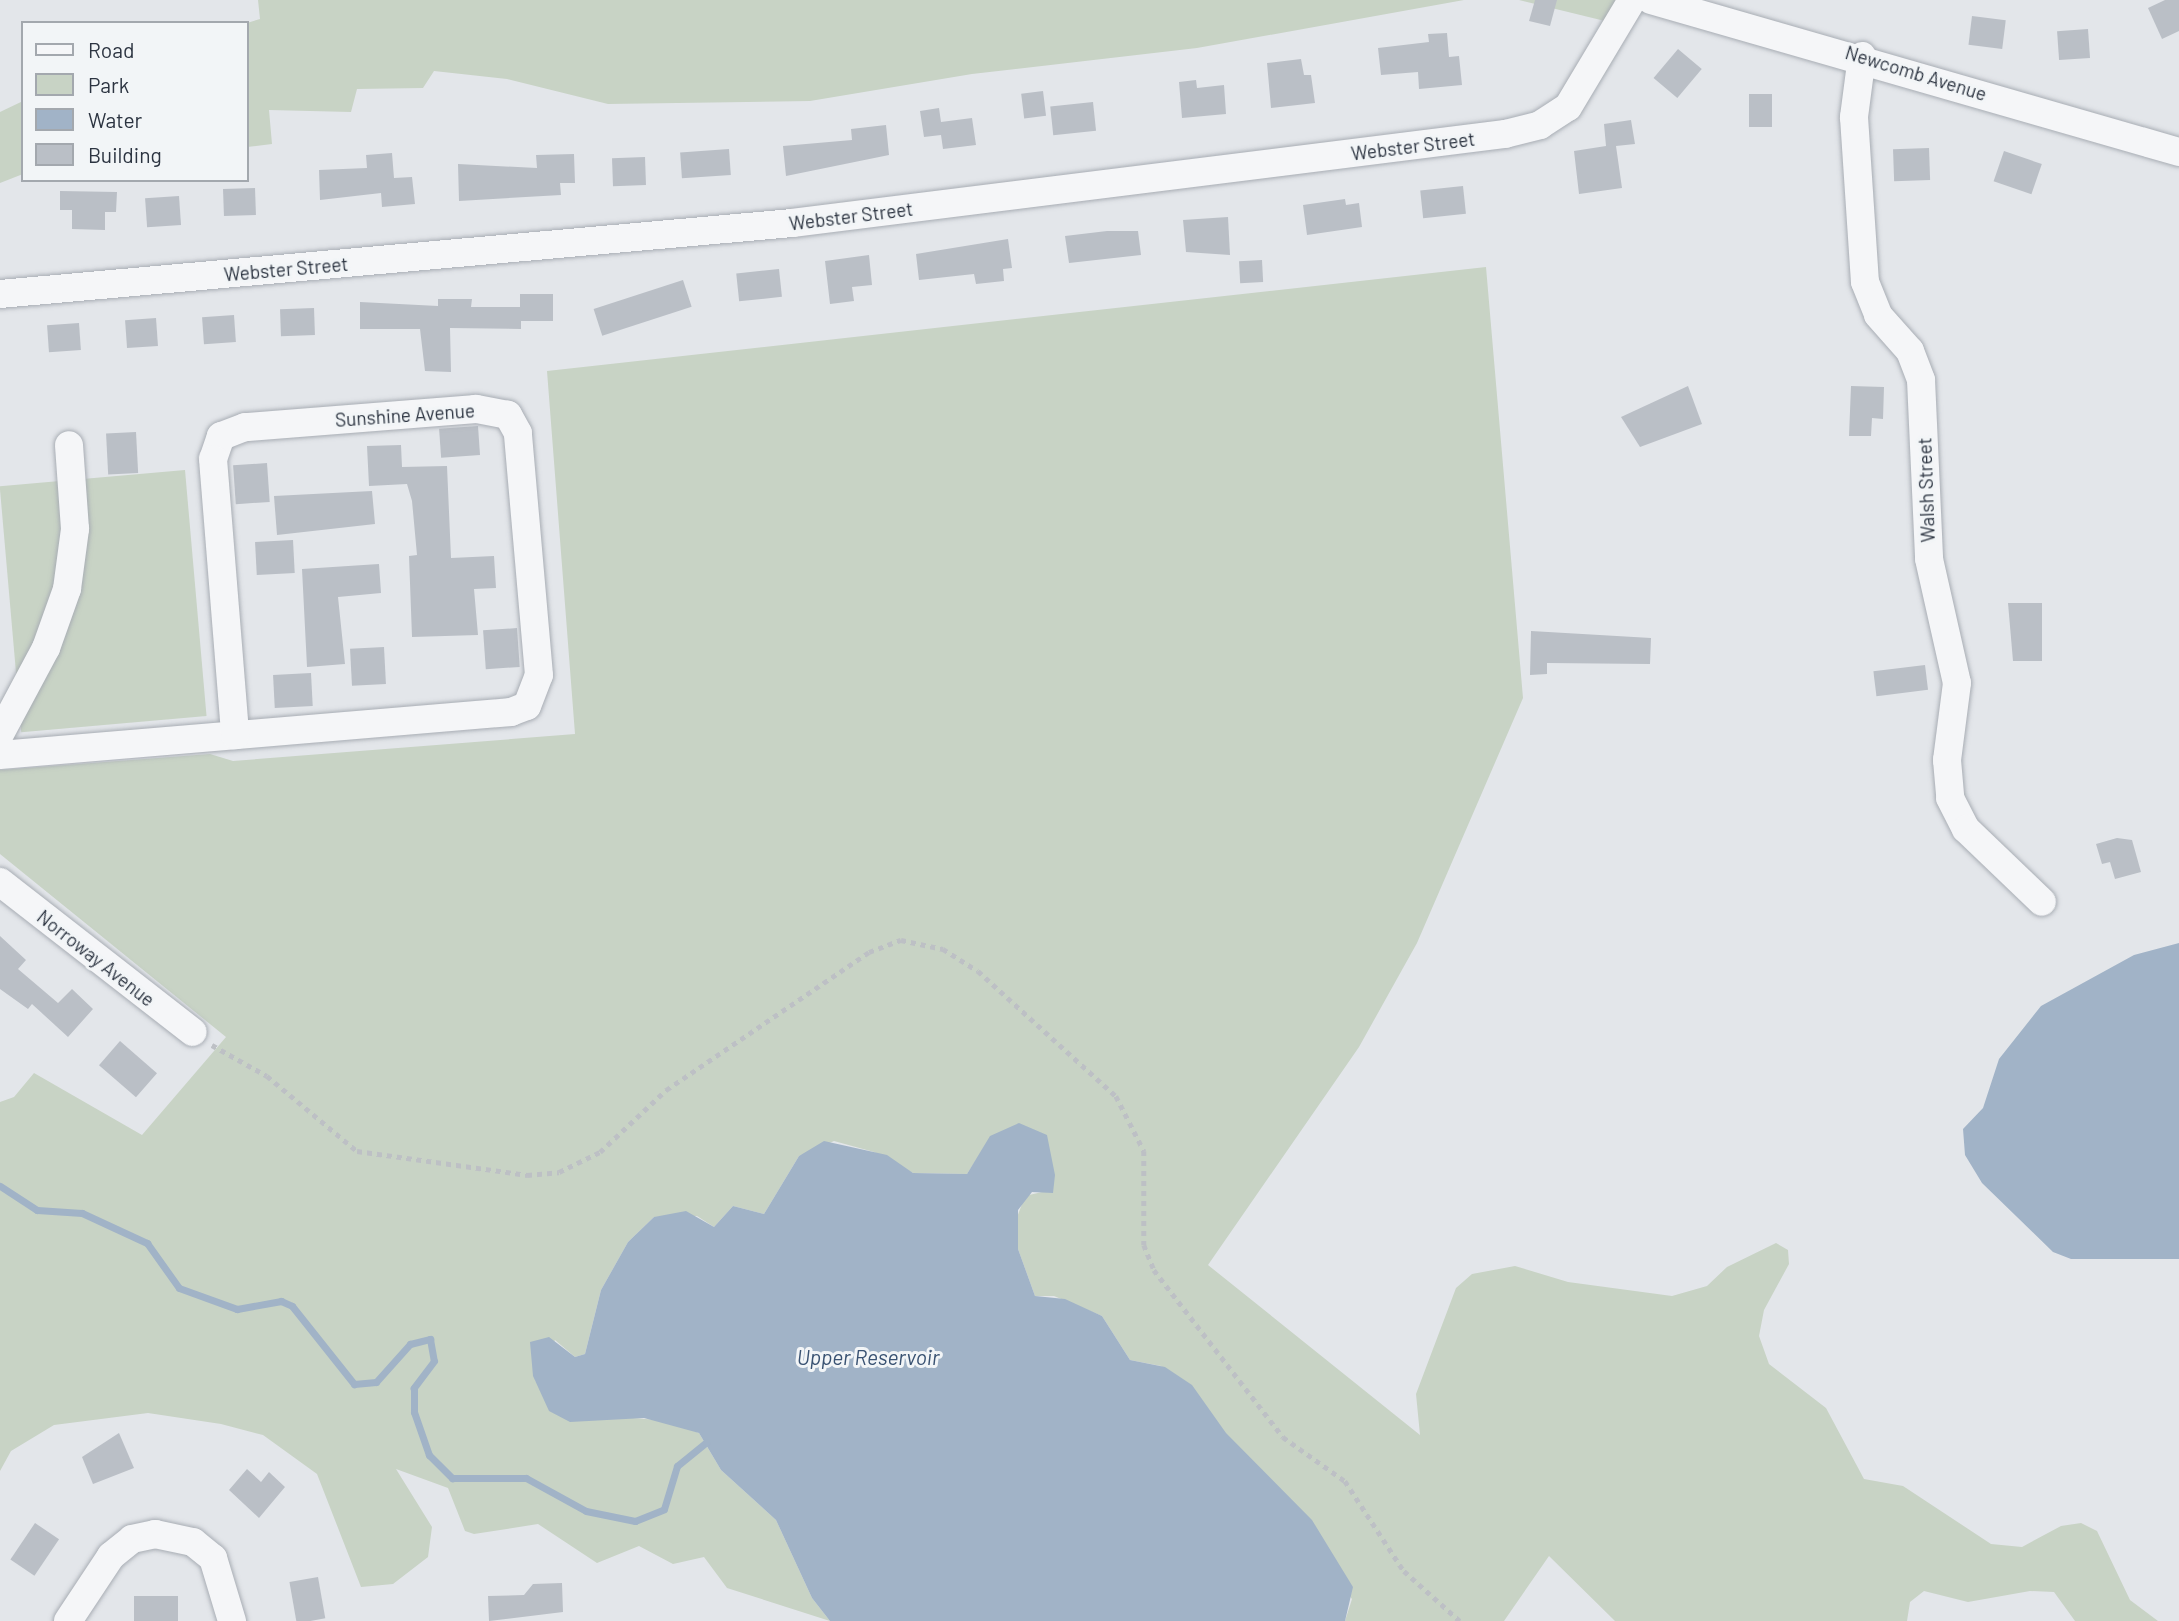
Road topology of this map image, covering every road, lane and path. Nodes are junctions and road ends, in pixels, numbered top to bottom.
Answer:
1 (1632, 0) edge
2 (1651, 0) edge
3 (1862, 56) junction
4 (2179, 152) edge
5 (0, 294) edge
6 (69, 444) dead end
7 (0, 734) edge
8 (235, 735) junction
9 (0, 755) edge
10 (0, 882) edge
11 (2042, 902) dead end
12 (193, 1032) joint
13 (68, 1621) edge
14 (232, 1621) edge
15 (1460, 1621) edge

1 - 5 street, Webster Street
2 - 3 street, Newcomb Avenue
3 - 4 street, Newcomb Avenue
3 - 11 street, Walsh Street
6 - 7 street
8 - 8 street, Sunshine Avenue
8 - 9 street, Sunshine Avenue
10 - 12 street, Norroway Avenue
12 - 15 path
13 - 14 street

